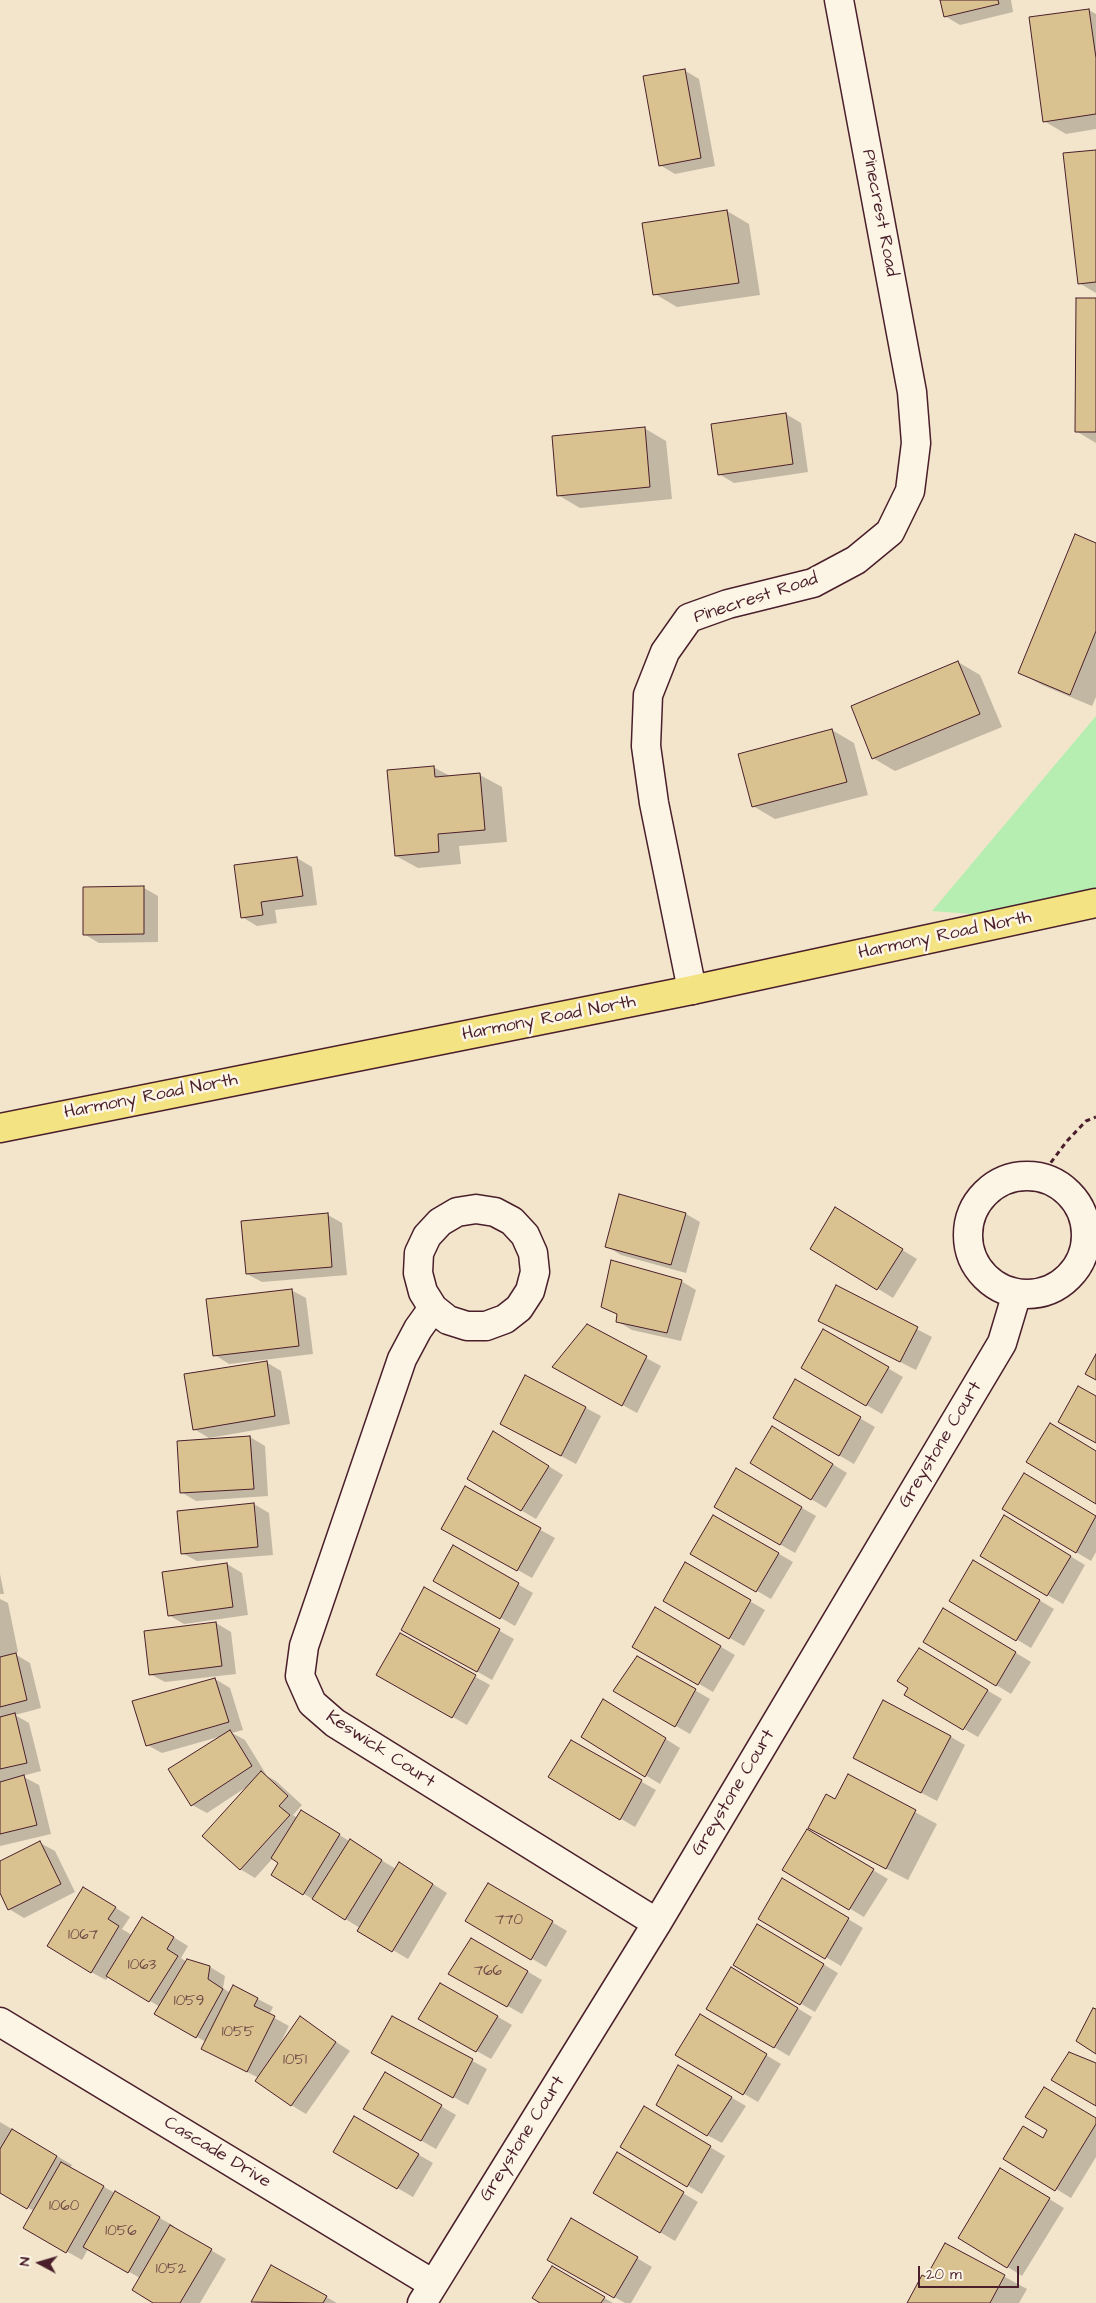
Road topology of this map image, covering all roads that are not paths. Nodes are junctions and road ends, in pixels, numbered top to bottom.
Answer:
1 (839, 0) edge
2 (1096, 903) edge
3 (692, 990) junction
4 (0, 1128) edge
5 (1017, 1293) junction
6 (433, 1308) junction
7 (657, 1922) junction
8 (0, 2022) edge
9 (428, 2294) edge

1 - 3 street, Pinecrest Road
2 - 3 main road, Harmony Road North
3 - 4 main road, Harmony Road North
5 - 5 street
5 - 7 street, Greystone Court
6 - 6 street
6 - 7 street, Keswick Court
7 - 9 street, Greystone Court
8 - 9 street, Cascade Drive

